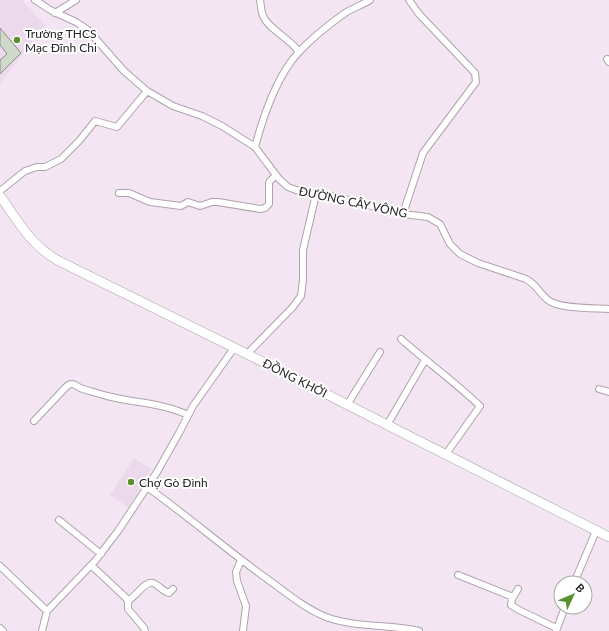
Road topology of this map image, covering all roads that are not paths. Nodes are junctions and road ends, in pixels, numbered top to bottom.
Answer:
1 (35, 0) edge
2 (76, 0) edge
3 (260, 0) edge
4 (370, 0) edge
5 (409, 0) edge
6 (55, 13) junction
7 (299, 52) junction
8 (147, 91) junction
9 (255, 147) junction
10 (276, 176) junction
11 (0, 191) edge
12 (119, 193) dead end
13 (316, 194) junction
14 (0, 196) edge
15 (403, 214) junction
16 (609, 309) edge
17 (400, 339) dead end
18 (234, 348) junction
19 (380, 352) dead end
20 (247, 354) junction
21 (425, 360) junction
22 (599, 389) dead end
23 (609, 392) edge
24 (348, 404) junction
25 (188, 415) junction
26 (34, 421) dead end
27 (387, 424) junction
28 (446, 454) junction
29 (147, 487) junction
30 (59, 520) dead end
31 (596, 530) junction
32 (608, 534) edge
33 (101, 554) junction
34 (241, 560) junction
35 (91, 565) junction
36 (0, 566) edge
37 (458, 575) dead end
38 (577, 575) edge
39 (173, 589) dead end
40 (518, 589) dead end
41 (513, 597) junction
42 (128, 601) junction
43 (47, 611) junction
44 (562, 615) edge
45 (0, 628) edge
46 (556, 630) edge
47 (3, 631) edge
48 (42, 631) edge
49 (145, 631) edge
50 (244, 631) edge
51 (419, 631) edge

1 - 6 street, ĐƯỜNG CÂY VÔNG
2 - 6 street
3 - 7 street
4 - 7 street
5 - 15 street
6 - 8 street, ĐƯỜNG CÂY VÔNG
7 - 9 street
8 - 9 street, ĐƯỜNG CÂY VÔNG
8 - 11 street
9 - 10 street, ĐƯỜNG CÂY VÔNG
10 - 12 street
10 - 13 street, ĐƯỜNG CÂY VÔNG
13 - 15 street, ĐƯỜNG CÂY VÔNG
13 - 20 street
14 - 18 main road, ĐỒNG KHỞI
15 - 16 street, ĐƯỜNG CÂY VÔNG
17 - 21 street
18 - 20 main road, ĐỒNG KHỞI
18 - 25 street
19 - 24 street
20 - 24 main road, ĐỒNG KHỞI
21 - 27 street
21 - 28 street
22 - 23 street
24 - 27 main road, ĐỒNG KHỞI
25 - 26 street
25 - 29 street
27 - 28 main road, ĐỒNG KHỞI
28 - 31 main road, ĐỒNG KHỞI
29 - 33 street
29 - 34 street
30 - 33 street
31 - 32 main road, ĐỒNG KHỞI
31 - 38 street
33 - 35 street
34 - 50 street
34 - 51 street
35 - 42 street
35 - 43 street
36 - 43 street
37 - 41 street
39 - 42 street
40 - 41 street
41 - 46 street
42 - 49 street
43 - 48 street
44 - 46 street
45 - 47 street

